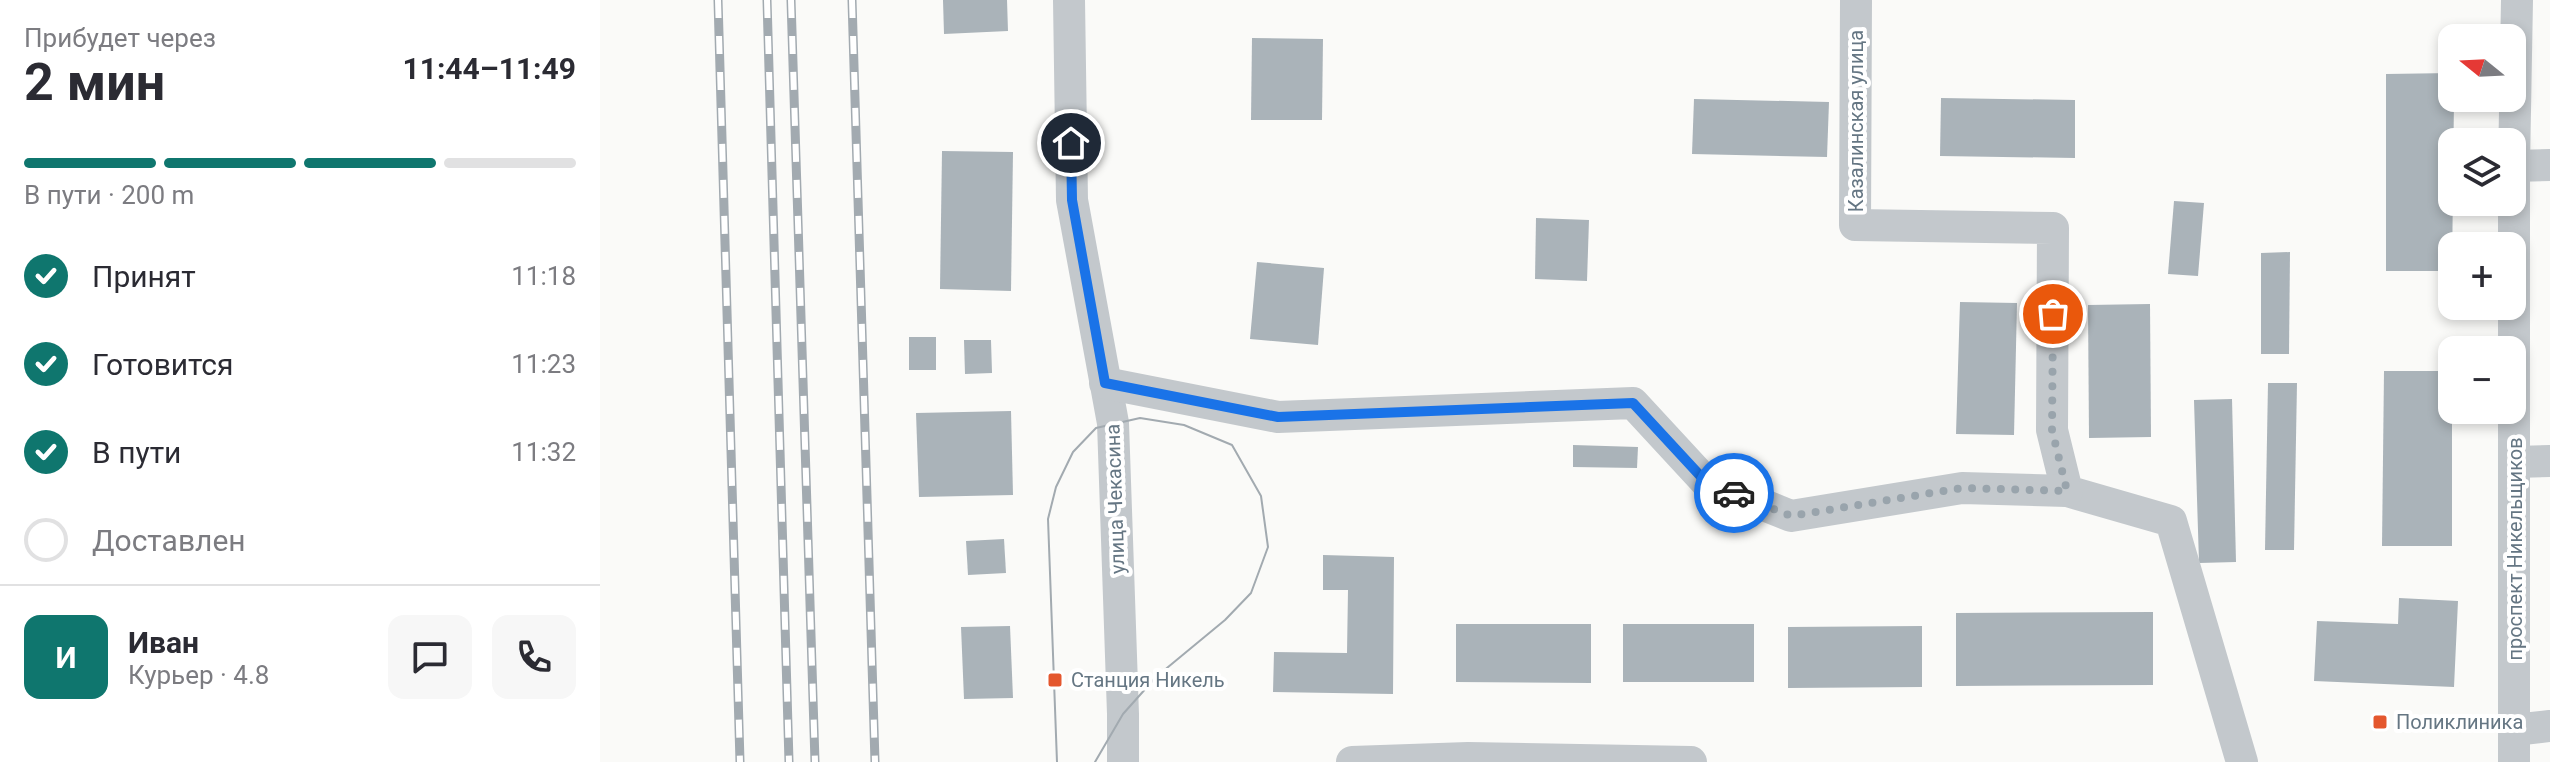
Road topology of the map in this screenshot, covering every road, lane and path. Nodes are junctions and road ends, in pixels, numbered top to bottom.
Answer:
1 (1069, 0) edge
2 (1856, 0) edge
3 (2517, 0) edge
4 (2515, 128) edge
5 (2550, 165) edge
6 (2526, 166) edge
7 (2514, 216) edge
8 (1105, 383) junction
9 (2550, 461) edge
10 (2516, 462) junction
11 (2067, 491) junction
12 (2550, 726) edge
13 (2514, 730) junction
14 (1468, 760) edge
15 (1123, 762) edge
16 (1352, 762) edge
17 (1691, 762) edge
18 (2242, 762) edge
19 (2514, 762) edge

1 - 8 street, улица Чекасина
2 - 11 street, Казалинская улица
3 - 4 street, проспект Никельщиков
5 - 6 street
7 - 10 street, проспект Никельщиков
8 - 11 street
8 - 15 street, улица Чекасина
9 - 10 street
10 - 13 street, проспект Никельщиков
11 - 18 street
12 - 13 street
13 - 19 street, проспект Никельщиков
14 - 16 street
14 - 17 street

